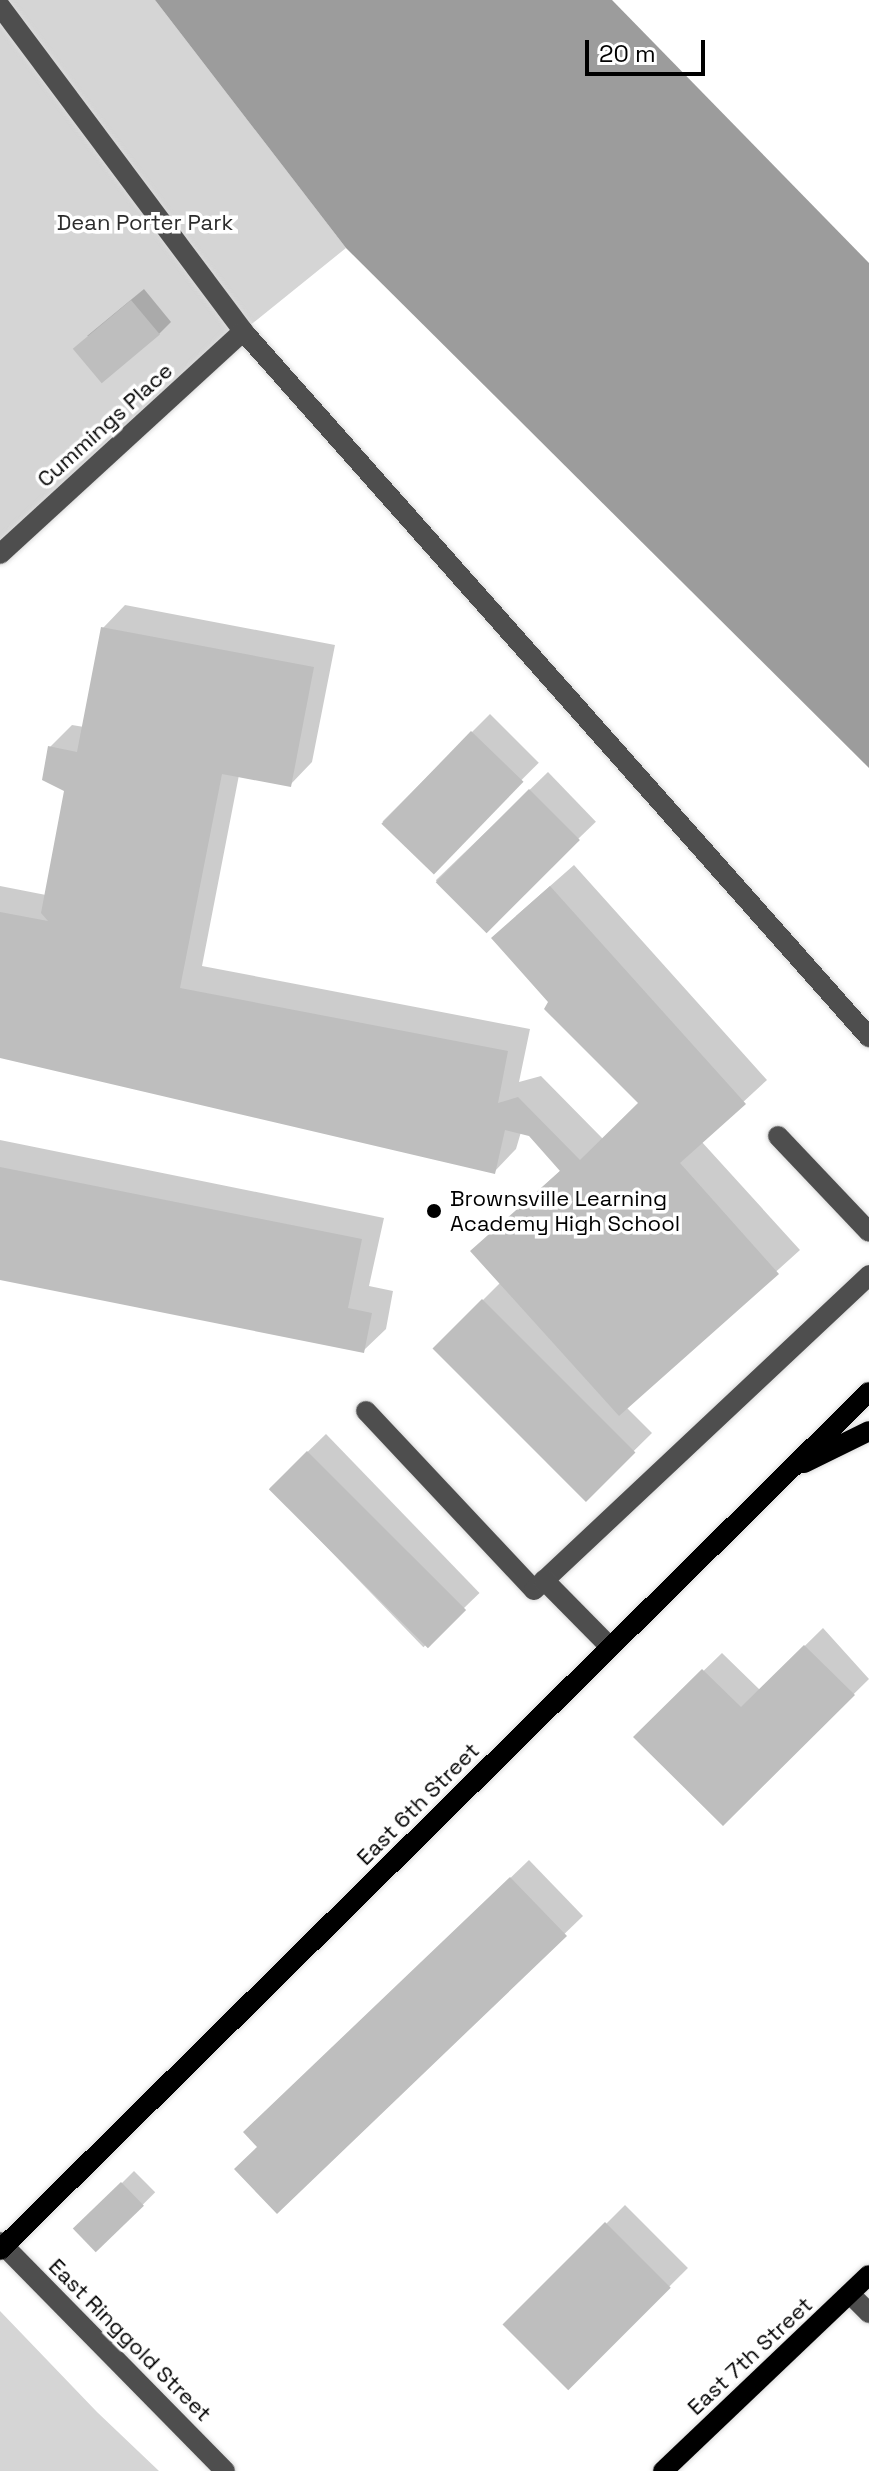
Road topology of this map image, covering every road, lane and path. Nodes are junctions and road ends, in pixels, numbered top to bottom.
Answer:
1 (0, 6) edge
2 (243, 331) junction
3 (0, 554) edge
4 (869, 1037) edge
5 (778, 1136) dead end
6 (869, 1232) edge
7 (869, 1275) edge
8 (869, 1392) edge
9 (366, 1411) dead end
10 (869, 1431) edge
11 (790, 1469) junction
12 (544, 1580) junction
13 (610, 1647) junction
14 (1, 2246) edge
15 (869, 2275) edge
16 (850, 2294) junction
17 (869, 2313) edge
18 (225, 2471) edge
19 (663, 2471) edge

1 - 2 street
2 - 3 street, Cummings Place
2 - 4 street
5 - 6 street
7 - 12 street
8 - 11 main road, East 6th Street
9 - 12 street
10 - 11 main road
11 - 13 main road, East 6th Street
12 - 13 street
13 - 14 main road, East 6th Street
14 - 18 street, East Ringgold Street
15 - 16 main road, East 7th Street
16 - 17 street
16 - 19 main road, East 7th Street

